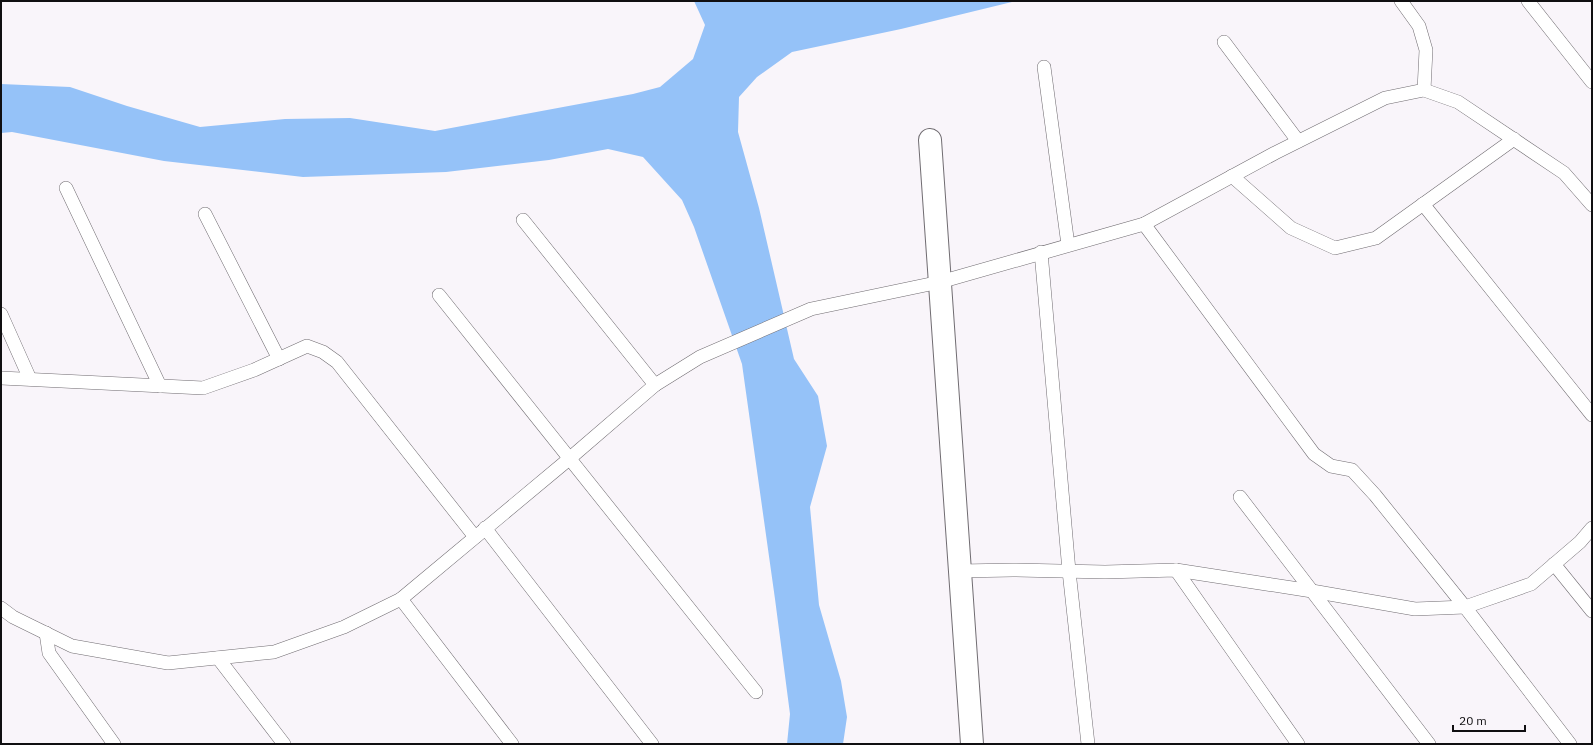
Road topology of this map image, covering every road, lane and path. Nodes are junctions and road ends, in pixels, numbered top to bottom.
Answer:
1 (1401, 1) edge
2 (1528, 1) edge
3 (1224, 42) dead end
4 (1044, 67) dead end
5 (1592, 82) edge
6 (1424, 90) junction
7 (1514, 139) junction
8 (930, 140) dead end
9 (1298, 141) junction
10 (1232, 176) junction
11 (66, 188) dead end
12 (1423, 204) junction
13 (1592, 205) edge
14 (205, 214) dead end
15 (523, 220) dead end
16 (1144, 224) junction
17 (1068, 245) junction
18 (1041, 252) junction
19 (940, 282) junction
20 (439, 295) dead end
21 (1, 314) edge
22 (279, 359) junction
23 (1, 378) edge
24 (30, 379) junction
25 (655, 385) junction
26 (160, 386) junction
27 (1592, 415) edge
28 (569, 459) junction
29 (1240, 497) dead end
30 (486, 528) junction
31 (1592, 528) edge
32 (475, 537) junction
33 (1554, 564) junction
34 (1176, 570) junction
35 (960, 571) junction
36 (1069, 571) junction
37 (1312, 591) junction
38 (401, 599) junction
39 (1465, 607) junction
40 (1, 608) edge
41 (1592, 611) edge
42 (46, 633) junction
43 (218, 658) junction
44 (756, 692) dead end
45 (114, 744) edge
46 (284, 744) edge
47 (512, 744) edge
48 (652, 744) edge
49 (972, 744) edge
50 (1088, 744) edge
51 (1298, 744) edge
52 (1429, 744) edge
53 (1570, 744) edge

1 - 6 lane
2 - 5 lane
3 - 9 lane
4 - 17 lane
6 - 7 lane
6 - 9 lane
7 - 12 lane
7 - 13 lane
8 - 19 street
9 - 10 lane
10 - 12 lane
10 - 16 lane
11 - 26 lane
12 - 27 lane
14 - 22 lane
15 - 25 lane
16 - 17 lane
16 - 39 lane
17 - 18 lane
18 - 19 lane
18 - 36 lane
19 - 25 lane
19 - 35 street
20 - 28 lane
21 - 24 lane
22 - 26 lane
22 - 32 lane
23 - 24 lane
24 - 26 lane
25 - 28 lane
28 - 30 lane
28 - 44 lane
29 - 37 lane
30 - 32 lane
30 - 48 lane
31 - 33 lane
32 - 38 lane
33 - 39 lane
33 - 41 lane
34 - 36 lane
34 - 37 lane
34 - 51 lane
35 - 36 lane
35 - 49 street
36 - 50 lane
37 - 39 lane
37 - 52 lane
38 - 43 lane
38 - 47 lane
39 - 53 lane
40 - 42 lane
42 - 43 lane
42 - 45 lane
43 - 46 lane

